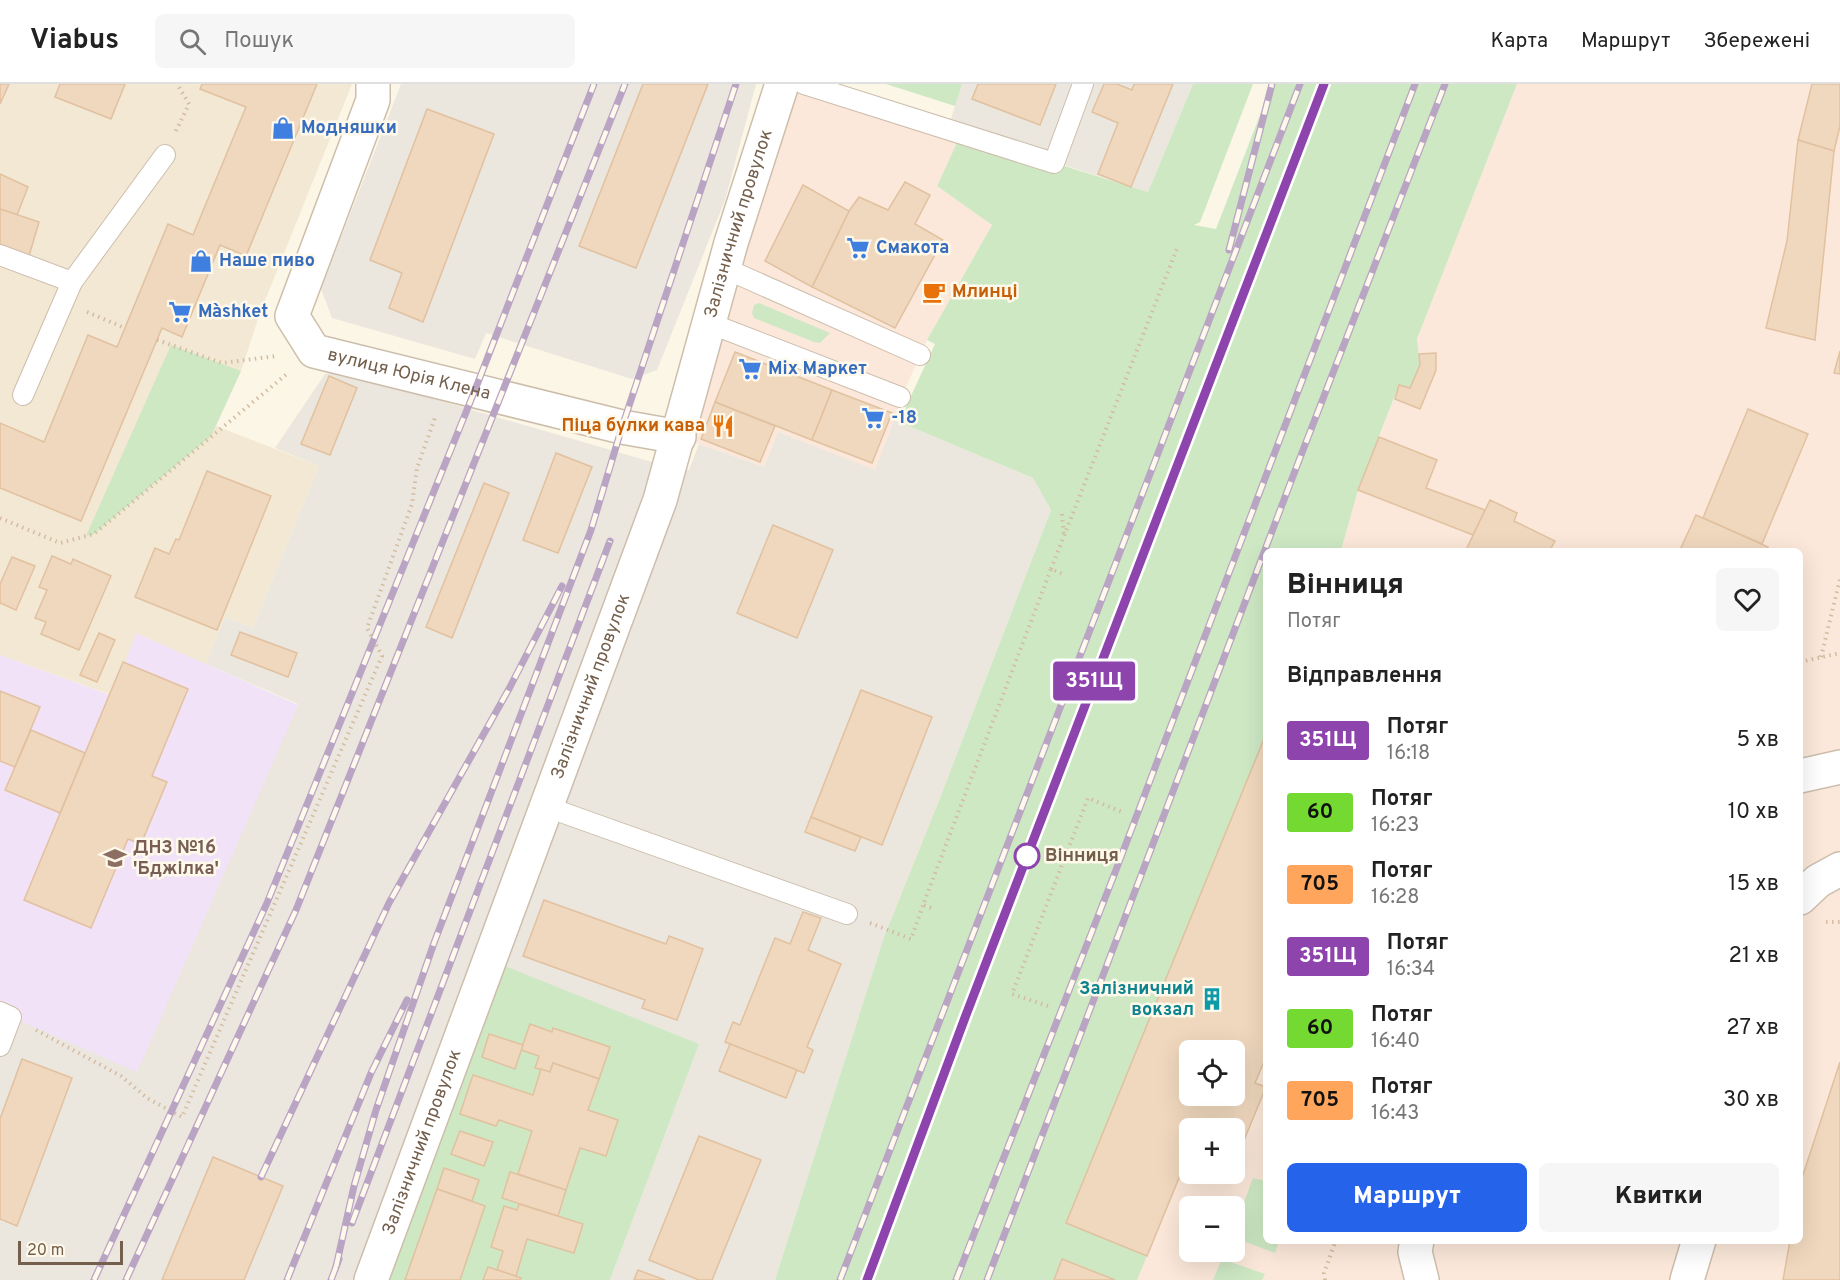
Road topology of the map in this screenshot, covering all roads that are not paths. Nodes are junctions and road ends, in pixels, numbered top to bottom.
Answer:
1 (373, 84) edge
2 (782, 84) edge
3 (804, 84) edge
4 (1083, 84) edge
5 (165, 155) road end
6 (0, 255) edge
7 (724, 268) junction
8 (72, 282) junction
9 (709, 323) junction
10 (920, 355) dead end
11 (23, 395) dead end
12 (900, 397) dead end
13 (679, 437) junction
14 (1840, 767) edge
15 (1803, 775) edge
16 (547, 807) junction
17 (1840, 869) edge
18 (1803, 895) edge
19 (847, 914) road end
20 (6, 1014) edge
21 (0, 1046) edge
22 (1416, 1244) edge
23 (1698, 1244) edge
24 (371, 1280) edge
25 (1422, 1280) edge
26 (1687, 1280) edge

1 - 13 street, вулиця Юрія Клена
2 - 7 street, Залізничний провулок
3 - 4 lane
5 - 8 lane
6 - 8 lane
7 - 9 street, Залізничний провулок
7 - 10 lane
8 - 11 lane
9 - 12 lane
9 - 13 street, Залізничний провулок
13 - 16 street, Залізничний провулок
14 - 15 street
16 - 19 lane
16 - 24 street, Залізничний провулок
17 - 18 street
20 - 21 lane
22 - 25 street
23 - 26 street

